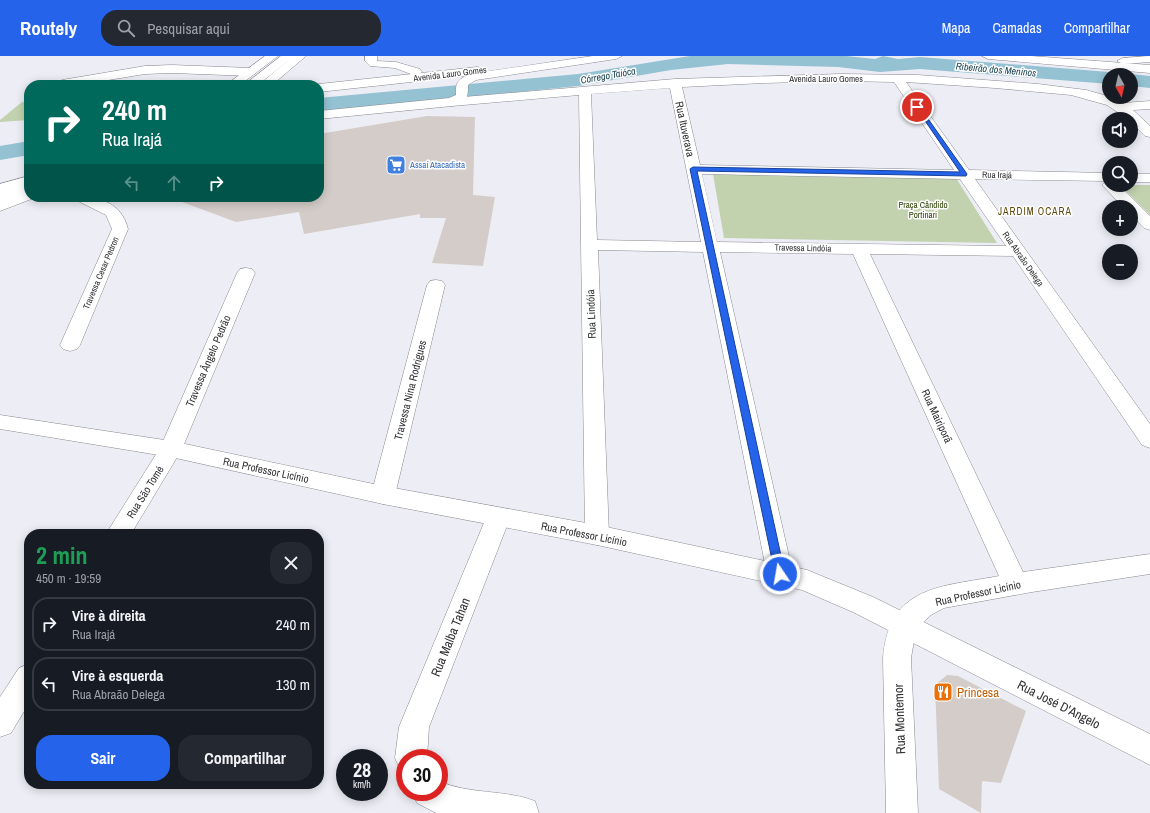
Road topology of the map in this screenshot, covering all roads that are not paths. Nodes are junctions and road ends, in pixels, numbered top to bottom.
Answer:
1 (272, 56) edge
2 (288, 56) edge
3 (300, 56) edge
4 (371, 56) edge
5 (581, 56) edge
6 (616, 56) edge
7 (988, 56) edge
8 (1150, 59) edge
9 (1123, 61) dead end
10 (1150, 69) edge
11 (251, 72) junction
12 (416, 72) dead end
13 (897, 78) junction
14 (86, 80) edge
15 (239, 80) edge
16 (257, 80) edge
17 (274, 80) edge
18 (675, 83) junction
19 (324, 88) edge
20 (447, 92) junction
21 (586, 92) junction
22 (1150, 105) edge
23 (1121, 107) junction
24 (324, 114) edge
25 (1150, 133) edge
26 (693, 169) junction
27 (964, 174) junction
28 (1138, 178) edge
29 (1150, 178) edge
30 (1102, 181) edge
31 (24, 182) edge
32 (0, 189) edge
33 (24, 189) edge
34 (1118, 192) edge
35 (0, 197) edge
36 (24, 198) edge
37 (92, 202) edge
38 (0, 206) edge
39 (1150, 225) edge
40 (589, 245) junction
41 (710, 246) junction
42 (859, 248) junction
43 (1018, 251) junction
44 (246, 273) dead end
45 (436, 285) dead end
46 (70, 345) dead end
47 (0, 422) edge
48 (1150, 440) edge
49 (171, 449) junction
50 (383, 495) junction
51 (498, 518) junction
52 (121, 529) edge
53 (597, 535) junction
54 (1150, 564) edge
55 (780, 574) junction
56 (1016, 584) junction
57 (904, 626) junction
58 (24, 685) edge
59 (0, 723) edge
60 (412, 749) edge
61 (1150, 750) edge
62 (446, 801) edge
63 (523, 813) edge
64 (902, 813) edge

1 - 11 street
2 - 16 street
3 - 17 street
4 - 12 street
5 - 20 street, Avenida Lauro Gomes
6 - 20 street, Avenida Lauro Gomes
7 - 10 street
8 - 9 street
11 - 14 street
11 - 15 street
13 - 18 street, Avenida Lauro Gomes
13 - 23 street, Avenida Lauro Gomes
13 - 27 street, Rua Abraão Delega
18 - 21 street, Avenida Lauro Gomes
18 - 26 street, Rua Ituverava
19 - 20 street, Avenida Lauro Gomes
20 - 21 street, Avenida Lauro Gomes
20 - 24 street, Avenida Lauro Gomes
21 - 40 street, Rua Lindóia
22 - 23 street, Avenida Lauro Gomes
23 - 25 street
26 - 27 street, Rua Irajá
26 - 41 street, Rua Ituverava
27 - 30 street, Rua Irajá
27 - 43 street, Rua Abraão Delega
28 - 29 street
31 - 32 street
33 - 35 street
34 - 39 street
36 - 38 street
37 - 46 street, Travessa Cesar Pedron
40 - 41 street, Travessa Lindóia
40 - 53 street, Rua Lindóia
41 - 42 street, Travessa Lindóia
41 - 55 street, Rua Ituverava
42 - 43 street, Travessa Lindóia
42 - 56 street, Rua Mairiporã
43 - 48 street, Rua Abraão Delega
44 - 49 street, Travessa Ângelo Pedrão
45 - 50 street, Travessa Nina Rodrigues
47 - 49 street, Rua Professor Licínio
49 - 50 street, Rua Professor Licínio
49 - 52 street, Rua São Tomé
50 - 51 street, Rua Professor Licínio
51 - 53 street, Rua Professor Licínio
51 - 60 street, Rua Malba Tahan
53 - 55 street, Rua Professor Licínio
54 - 56 street, Rua Professor Licínio
55 - 57 street, Rua Professor Licínio
56 - 57 street, Rua Professor Licínio
57 - 61 street, Rua José D'Angelo
57 - 64 street, Rua Montemor
58 - 59 street
62 - 63 street

